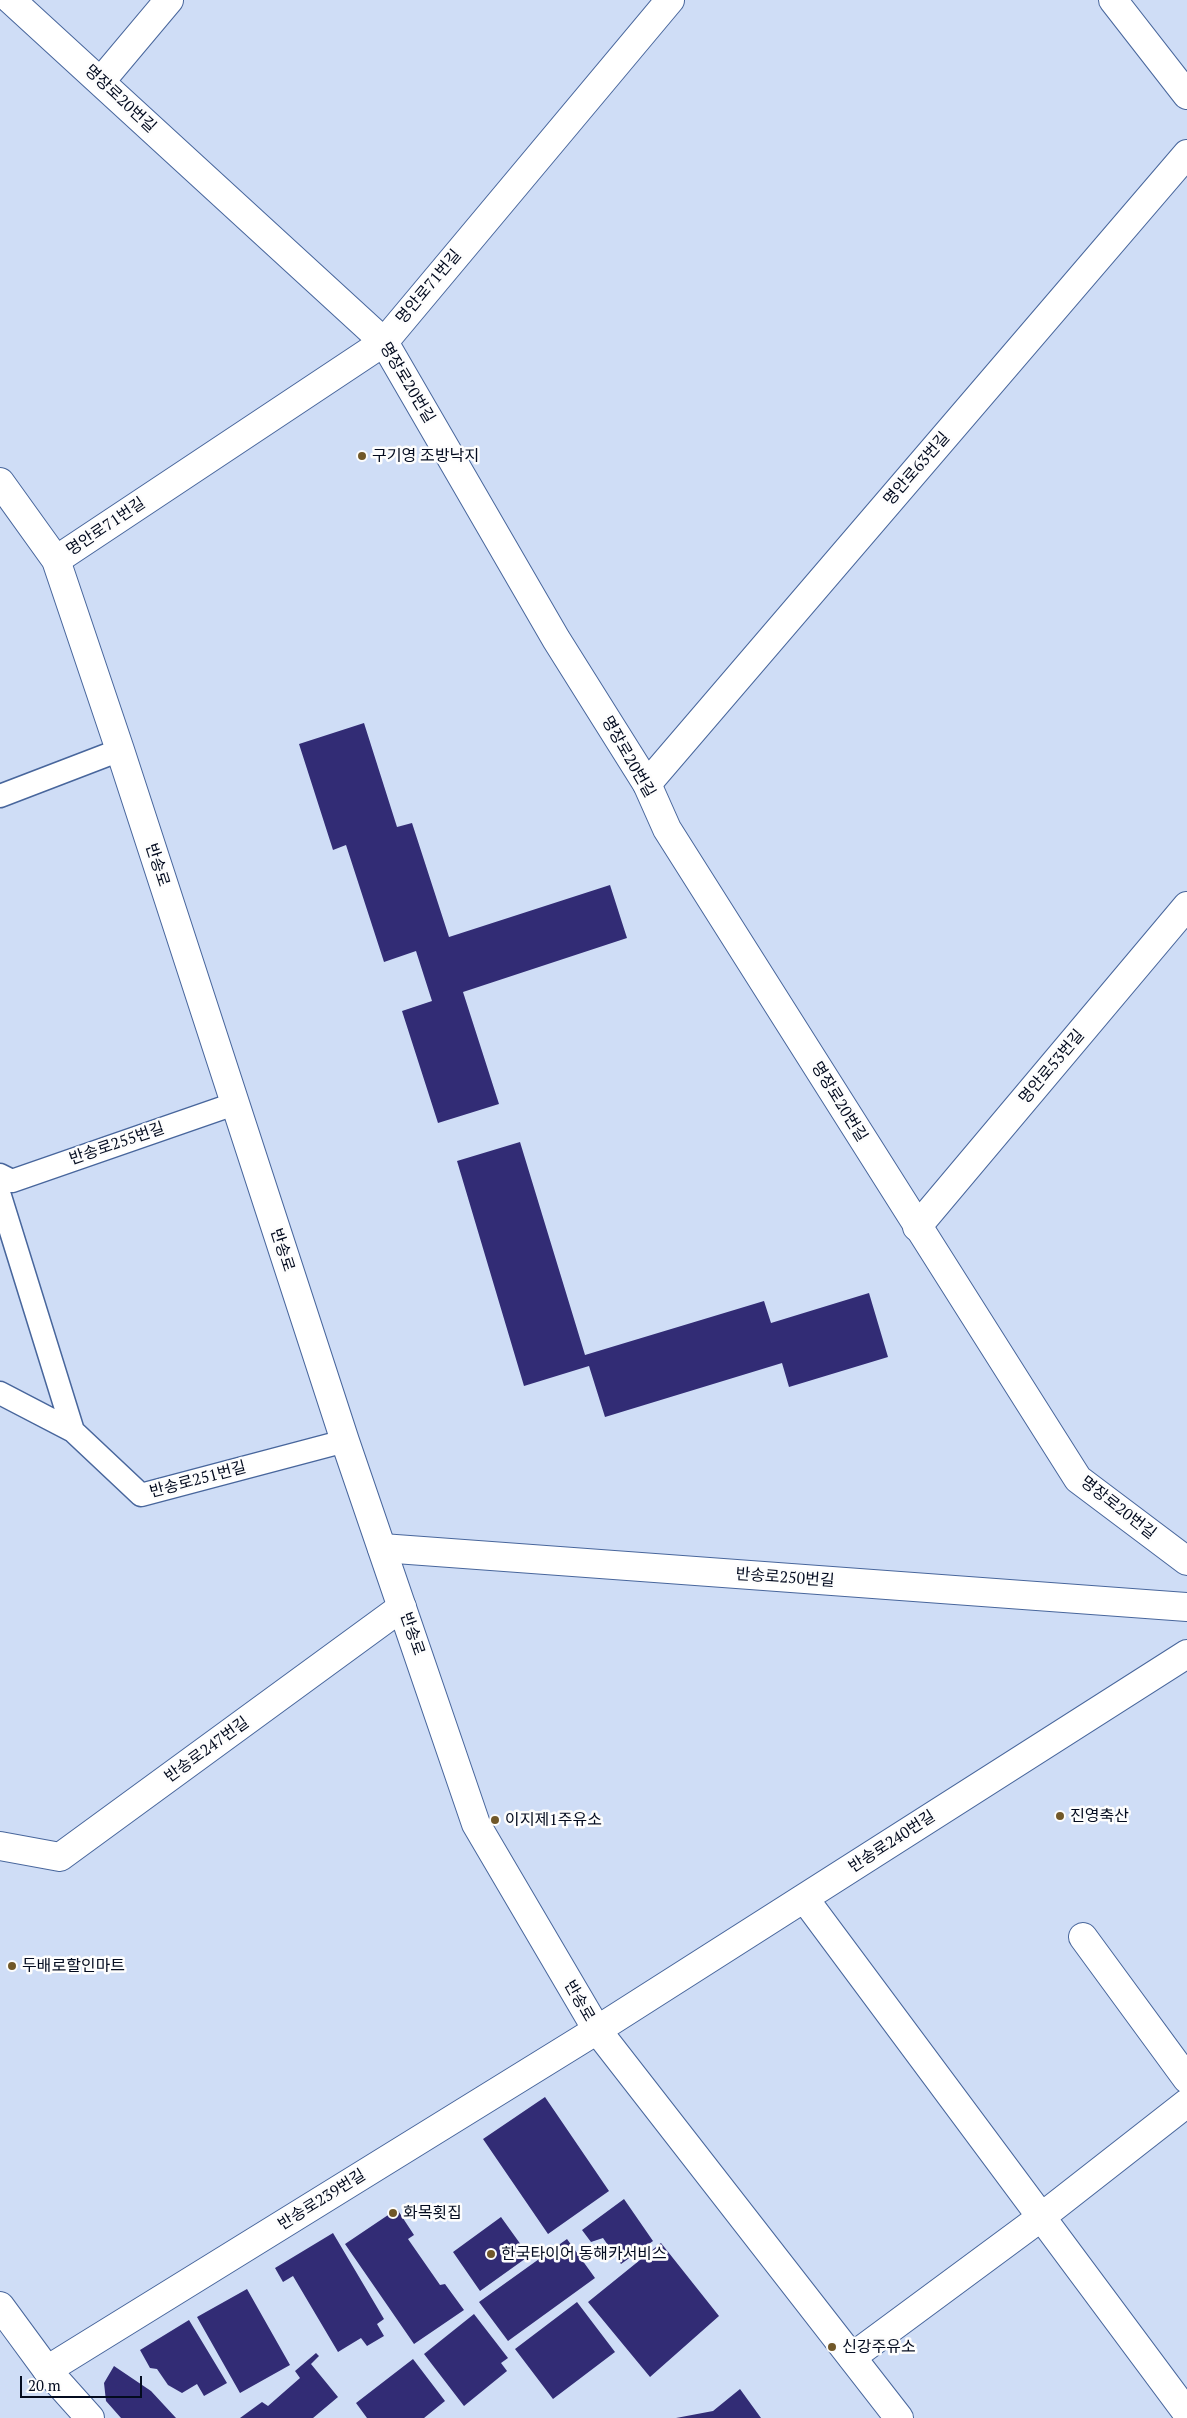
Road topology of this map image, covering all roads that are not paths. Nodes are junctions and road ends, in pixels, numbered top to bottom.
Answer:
1 (11, 0) edge
2 (169, 0) edge
3 (670, 0) edge
4 (1113, 0) edge
5 (101, 81) junction
6 (1187, 95) edge
7 (1187, 154) edge
8 (384, 342) junction
9 (0, 482) edge
10 (56, 560) junction
11 (120, 750) junction
12 (647, 784) junction
13 (0, 796) edge
14 (1187, 906) edge
15 (234, 1104) junction
16 (0, 1175) edge
17 (0, 1196) edge
18 (917, 1227) junction
19 (0, 1393) edge
20 (73, 1431) junction
21 (345, 1441) junction
22 (382, 1548) junction
23 (1187, 1561) edge
24 (402, 1607) junction
25 (1187, 1607) edge
26 (1187, 1654) edge
27 (0, 1846) edge
28 (804, 1898) junction
29 (1083, 1937) dead end
30 (597, 2030) junction
31 (1187, 2079) edge
32 (1187, 2103) edge
33 (1040, 2218) junction
34 (0, 2306) edge
35 (852, 2357) junction
36 (47, 2370) junction
37 (1187, 2413) edge
38 (90, 2418) edge
39 (899, 2418) edge

1 - 5 street, 명장로20번길
2 - 5 street
3 - 8 street, 명안로71번길
4 - 6 street
5 - 8 street, 명장로20번길
7 - 12 street, 명안로63번길
8 - 10 street, 명안로71번길
8 - 12 street, 명장로20번길
9 - 10 street, 반송로
10 - 11 street, 반송로
11 - 13 lane
11 - 15 street, 반송로
12 - 18 street, 명장로20번길
14 - 18 street, 명안로53번길
15 - 16 lane, 반송로255번길
15 - 21 street, 반송로
17 - 20 lane, 반송로251번길
18 - 23 street, 명장로20번길
19 - 20 lane, 반송로251번길
20 - 21 lane, 반송로251번길
21 - 22 street, 반송로
22 - 24 street, 반송로
22 - 25 street, 반송로250번길
24 - 27 street, 반송로247번길
24 - 30 street, 반송로
26 - 28 street, 반송로240번길
28 - 30 street, 반송로240번길
28 - 33 street
29 - 31 street
30 - 35 street, 반송로
30 - 36 street, 반송로239번길
32 - 33 street
33 - 35 street
33 - 37 street
34 - 36 street
35 - 39 street, 반송로
36 - 38 street

